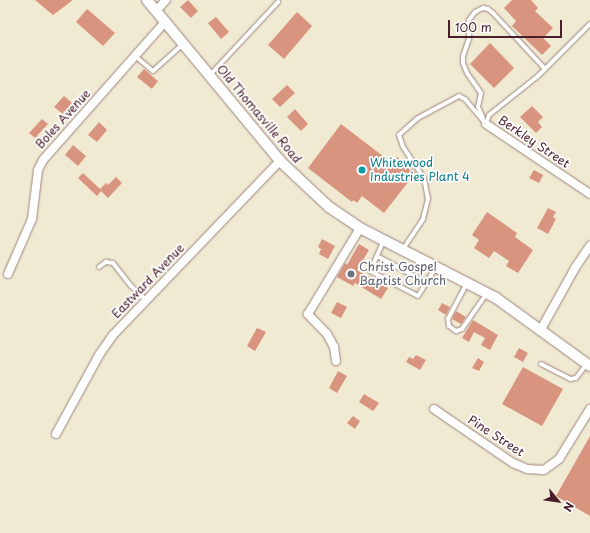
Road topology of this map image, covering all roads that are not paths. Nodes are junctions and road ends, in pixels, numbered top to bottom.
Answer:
1 (147, 0) edge
2 (166, 0) edge
3 (278, 2) dead end
4 (156, 11) junction
5 (166, 22) junction
6 (590, 24) edge
7 (183, 43) junction
8 (135, 56) junction
9 (545, 69) junction
10 (210, 76) junction
11 (486, 124) junction
12 (280, 161) junction
13 (590, 194) edge
14 (360, 228) junction
15 (384, 240) junction
16 (590, 246) edge
17 (403, 250) junction
18 (376, 256) junction
19 (99, 267) dead end
20 (437, 267) junction
21 (8, 274) dead end
22 (427, 283) junction
23 (468, 283) junction
24 (487, 293) junction
25 (146, 300) junction
26 (540, 331) junction
27 (336, 361) dead end
28 (541, 364) dead end
29 (588, 365) edge
30 (590, 408) edge
31 (434, 409) dead end
32 (56, 434) dead end

1 - 4 street, Old Thomasville Road
2 - 4 street
3 - 10 lane
4 - 5 street, Old Thomasville Road
5 - 7 street, Old Thomasville Road
5 - 8 street, Boles Avenue
6 - 9 lane
7 - 8 lane
7 - 10 street, Old Thomasville Road
8 - 21 street, Boles Avenue
9 - 11 lane
9 - 11 lane
10 - 12 street, Old Thomasville Road
11 - 13 street, Berkley Street
11 - 17 lane
12 - 14 street, Old Thomasville Road
12 - 25 street, Eastward Avenue
14 - 15 street, Old Thomasville Road
14 - 27 street
15 - 17 street, Old Thomasville Road
15 - 18 lane
16 - 26 street
17 - 20 street, Old Thomasville Road
18 - 22 lane
18 - 22 lane
19 - 25 lane
20 - 22 lane
20 - 23 street, Old Thomasville Road
23 - 24 street, Old Thomasville Road
23 - 24 lane
24 - 26 street, Old Thomasville Road
25 - 32 street, Eastward Avenue
26 - 29 street, Old Thomasville Road
28 - 29 lane
30 - 31 street, Pine Street

